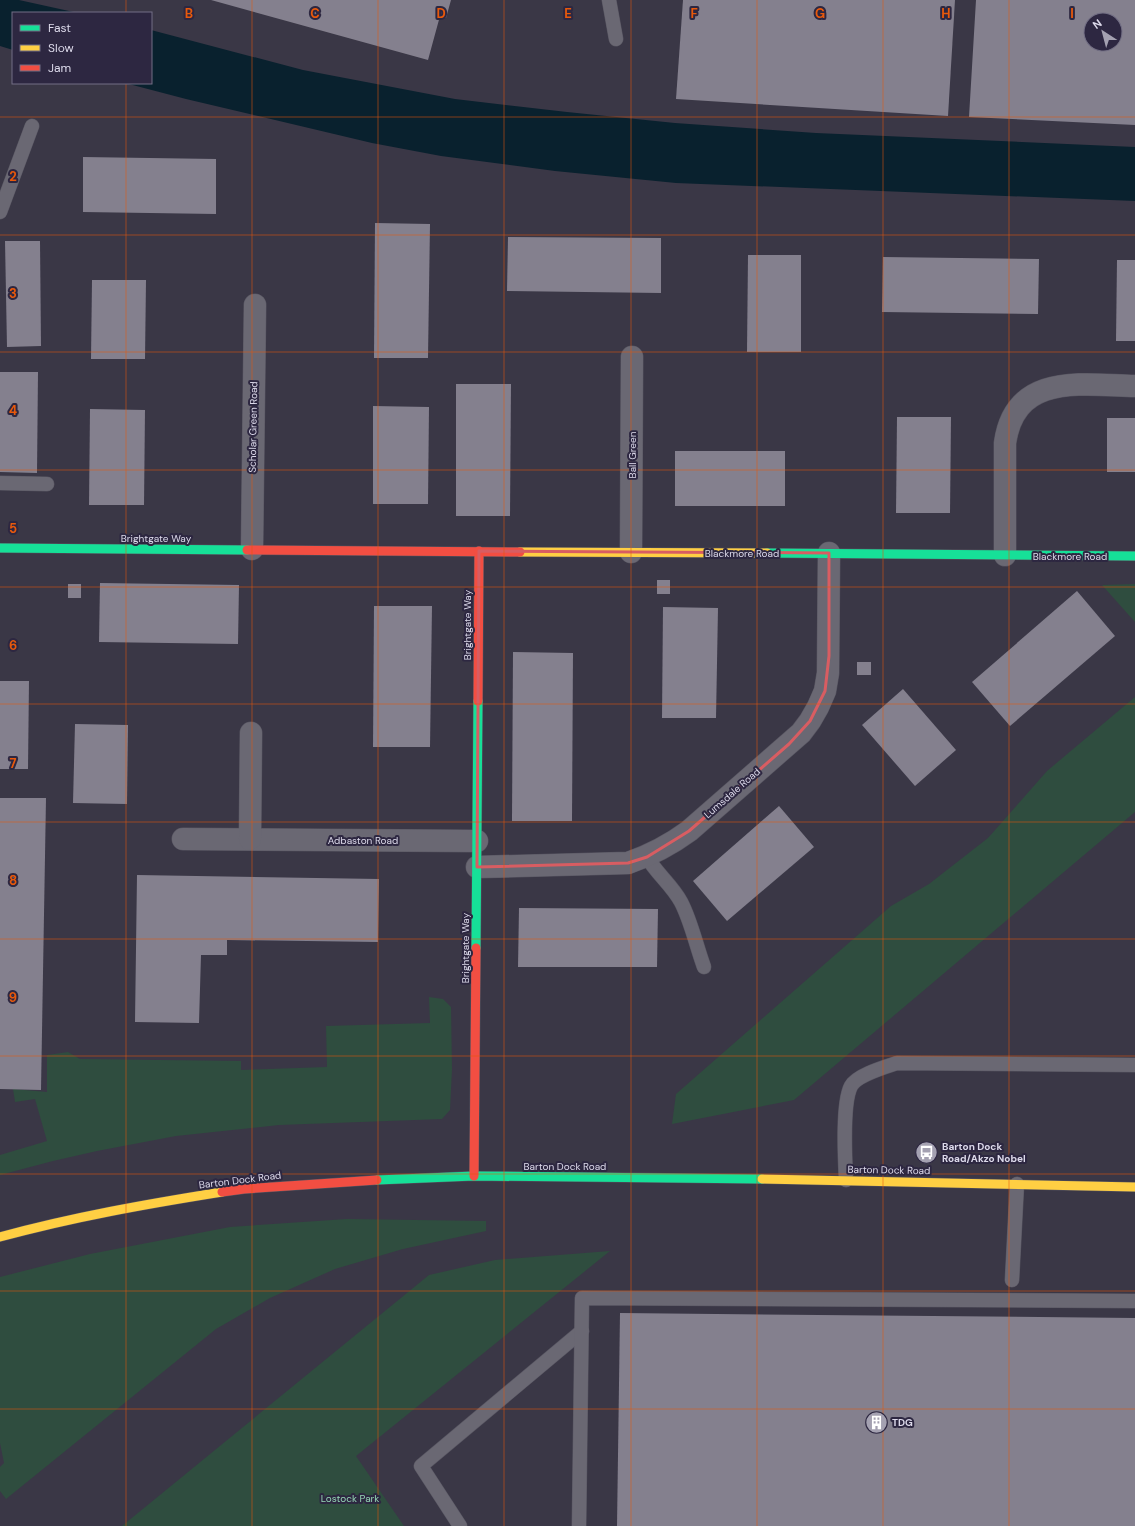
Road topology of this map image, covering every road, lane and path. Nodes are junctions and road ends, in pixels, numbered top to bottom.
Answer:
1 (609, 0) edge
2 (616, 39) dead end
3 (32, 126) dead end
4 (0, 212) edge
5 (255, 305) dead end
6 (632, 357) dead end
7 (1135, 386) edge
8 (0, 484) edge
9 (47, 484) dead end
10 (0, 548) edge
11 (252, 549) junction
12 (479, 551) junction
13 (631, 552) junction
14 (829, 553) junction
15 (1005, 555) junction
16 (1135, 556) edge
17 (251, 733) dead end
18 (184, 839) dead end
19 (250, 839) junction
20 (477, 841) junction
21 (647, 857) junction
22 (476, 867) junction
23 (704, 967) dead end
24 (1135, 1065) edge
25 (474, 1176) junction
26 (846, 1180) junction
27 (1017, 1184) junction
28 (1135, 1187) edge
29 (0, 1237) edge
30 (1012, 1280) dead end
31 (1135, 1301) edge
32 (582, 1331) junction
33 (460, 1526) edge
34 (579, 1526) edge

1 - 2 lane
3 - 4 lane
5 - 11 street, Scholar Green Road
6 - 13 street, Ball Green
7 - 15 street
8 - 9 lane
10 - 11 street, Brightgate Way
11 - 12 street, Brightgate Way
12 - 13 street, Blackmore Road
12 - 20 street, Brightgate Way
13 - 14 street, Blackmore Road
14 - 15 street, Blackmore Road
14 - 21 street, Lumsdale Road
15 - 16 street, Blackmore Road
17 - 19 street
18 - 19 street, Adbaston Road
19 - 20 street, Adbaston Road
20 - 22 street, Brightgate Way
21 - 22 street, Lumsdale Road
21 - 23 lane
22 - 25 street, Brightgate Way
24 - 26 lane
25 - 26 street, Barton Dock Road
25 - 29 street, Barton Dock Road
26 - 27 street, Barton Dock Road
27 - 28 street, Barton Dock Road
27 - 30 lane
31 - 32 lane
32 - 33 lane
32 - 34 lane

